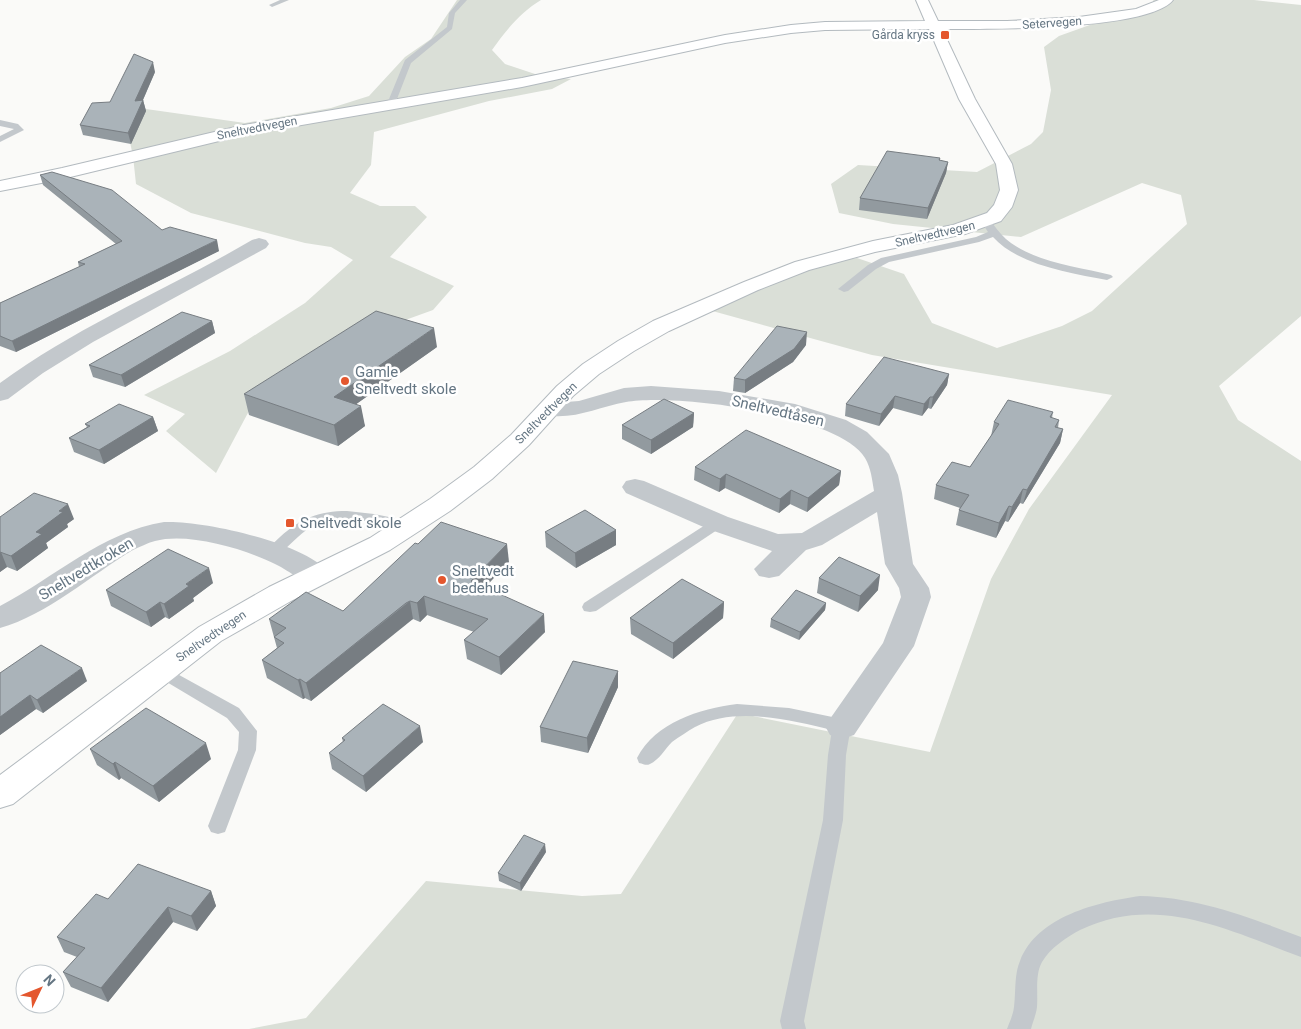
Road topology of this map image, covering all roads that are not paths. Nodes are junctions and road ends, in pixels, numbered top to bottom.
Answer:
1 (286, 0) edge
2 (464, 0) edge
3 (922, 0) edge
4 (1167, 0) edge
5 (272, 5) dead end
6 (933, 26) junction
7 (391, 104) junction
8 (0, 124) edge
9 (0, 139) edge
10 (0, 186) edge
11 (989, 227) junction
12 (259, 244) dead end
13 (1107, 277) dead end
14 (844, 289) dead end
15 (0, 394) edge
16 (549, 409) junction
17 (635, 487) dead end
18 (889, 493) junction
19 (718, 523) junction
20 (409, 525) junction
21 (797, 544) junction
22 (274, 551) junction
23 (770, 569) dead end
24 (317, 576) junction
25 (590, 607) dead end
26 (0, 618) edge
27 (161, 671) junction
28 (842, 726) junction
29 (646, 758) dead end
30 (0, 794) edge
31 (218, 826) dead end
32 (1301, 947) edge
33 (794, 1029) edge
34 (1019, 1029) edge

1 - 5 lane
2 - 7 lane
3 - 6 main road
4 - 6 main road, Setervegen
6 - 7 main road, Sneltvedtvegen
6 - 11 main road, Sneltvedtvegen
7 - 10 main road, Sneltvedtvegen
8 - 9 lane
11 - 13 lane
11 - 14 lane
11 - 16 main road, Sneltvedtvegen
12 - 15 street
16 - 18 street, Sneltvedtåsen
16 - 20 main road, Sneltvedtvegen
17 - 19 street
18 - 21 street
18 - 28 street, Sneltvedtåsen
19 - 21 street
19 - 25 lane
20 - 22 lane
20 - 24 main road, Sneltvedtvegen
21 - 23 street
22 - 24 street, Sneltvedtkroken
22 - 26 street, Sneltvedtkroken
24 - 27 main road, Sneltvedtvegen
27 - 30 main road, Sneltvedtvegen
27 - 31 lane
28 - 29 lane
28 - 33 lane
32 - 34 lane

